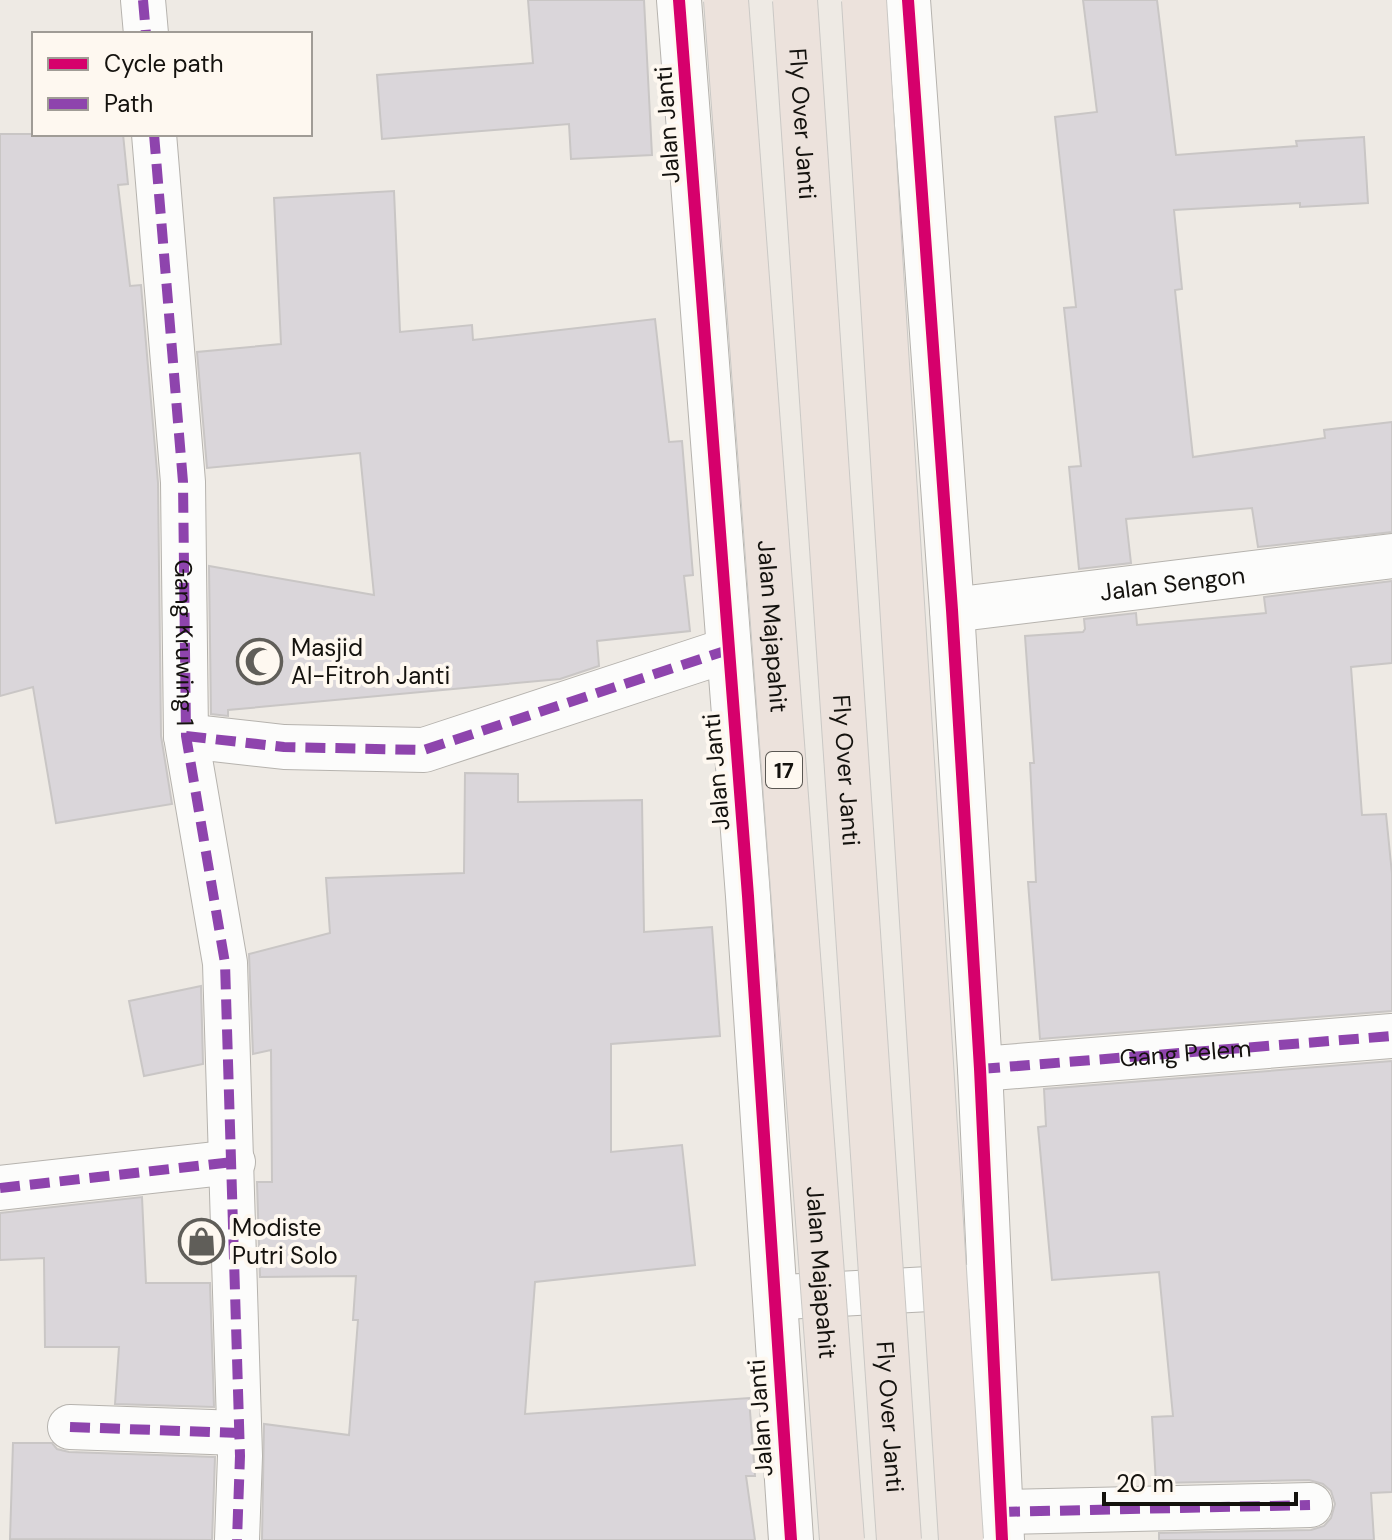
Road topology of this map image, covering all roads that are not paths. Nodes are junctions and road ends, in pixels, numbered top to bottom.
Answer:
1 (143, 0) edge
2 (679, 0) edge
3 (726, 0) edge
4 (795, 0) edge
5 (864, 0) edge
6 (908, 0) edge
7 (146, 32) edge
8 (154, 136) edge
9 (1392, 556) edge
10 (952, 610) junction
11 (728, 650) junction
12 (186, 736) junction
13 (1392, 1036) edge
14 (980, 1069) junction
15 (233, 1162) junction
16 (0, 1188) edge
17 (989, 1285) junction
18 (774, 1298) junction
19 (70, 1427) dead end
20 (239, 1433) junction
21 (1310, 1505) dead end
22 (1001, 1526) edge
23 (237, 1540) edge
24 (791, 1540) edge
25 (842, 1540) edge
26 (899, 1540) edge
27 (961, 1540) edge

1 - 7 street
2 - 11 street, Jalan Janti
3 - 25 highway, Jalan Majapahit / 17, bridge
4 - 26 highway, Fly Over Janti, bridge
5 - 27 highway, bridge
6 - 10 street
8 - 12 street, Gang Kruwing 1
9 - 10 street, Jalan Sengon
10 - 14 street
11 - 12 street, Gang Kruwing 1
11 - 18 street, Jalan Janti
12 - 15 street
13 - 14 street, Gang Pelem
14 - 17 street
15 - 16 street
15 - 20 street
17 - 18 street
17 - 22 street
18 - 24 street, Jalan Janti
19 - 20 street
20 - 23 street
21 - 22 street

